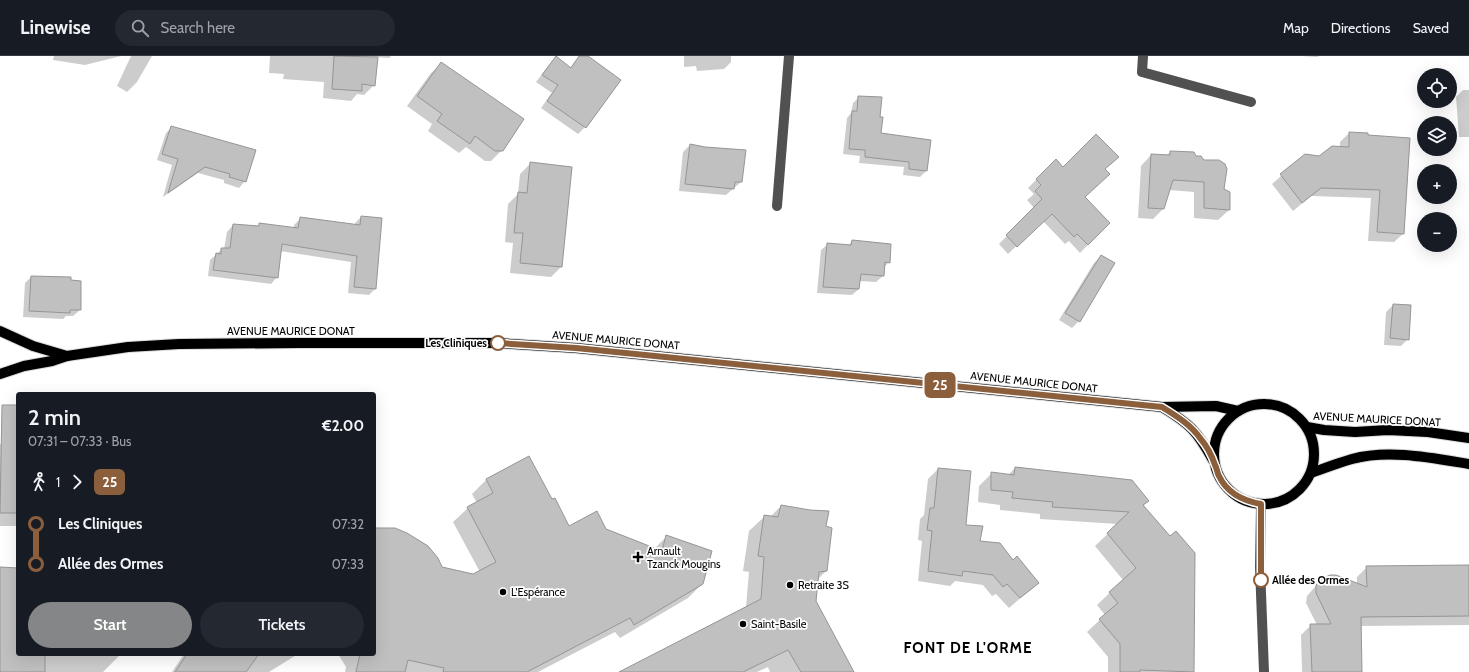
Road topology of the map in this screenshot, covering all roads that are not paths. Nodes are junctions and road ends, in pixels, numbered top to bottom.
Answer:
1 (789, 56) edge
2 (1143, 56) edge
3 (1251, 102) dead end
4 (777, 206) dead end
5 (0, 331) edge
6 (67, 356) junction
7 (0, 374) edge
8 (1162, 407) junction
9 (1238, 411) junction
10 (1307, 427) junction
11 (1469, 438) edge
12 (1215, 464) junction
13 (1469, 464) edge
14 (1311, 473) junction
15 (1261, 504) junction
16 (1264, 672) edge

1 - 4 street
2 - 3 street
5 - 6 main road
6 - 7 main road, AVENUE MAURICE DONAT
6 - 8 main road, AVENUE MAURICE DONAT
8 - 9 main road, AVENUE MAURICE DONAT
8 - 12 main road
9 - 10 main road
9 - 12 main road
10 - 11 main road, AVENUE MAURICE DONAT
10 - 14 main road
12 - 15 main road
13 - 14 main road
14 - 15 main road
15 - 16 street

